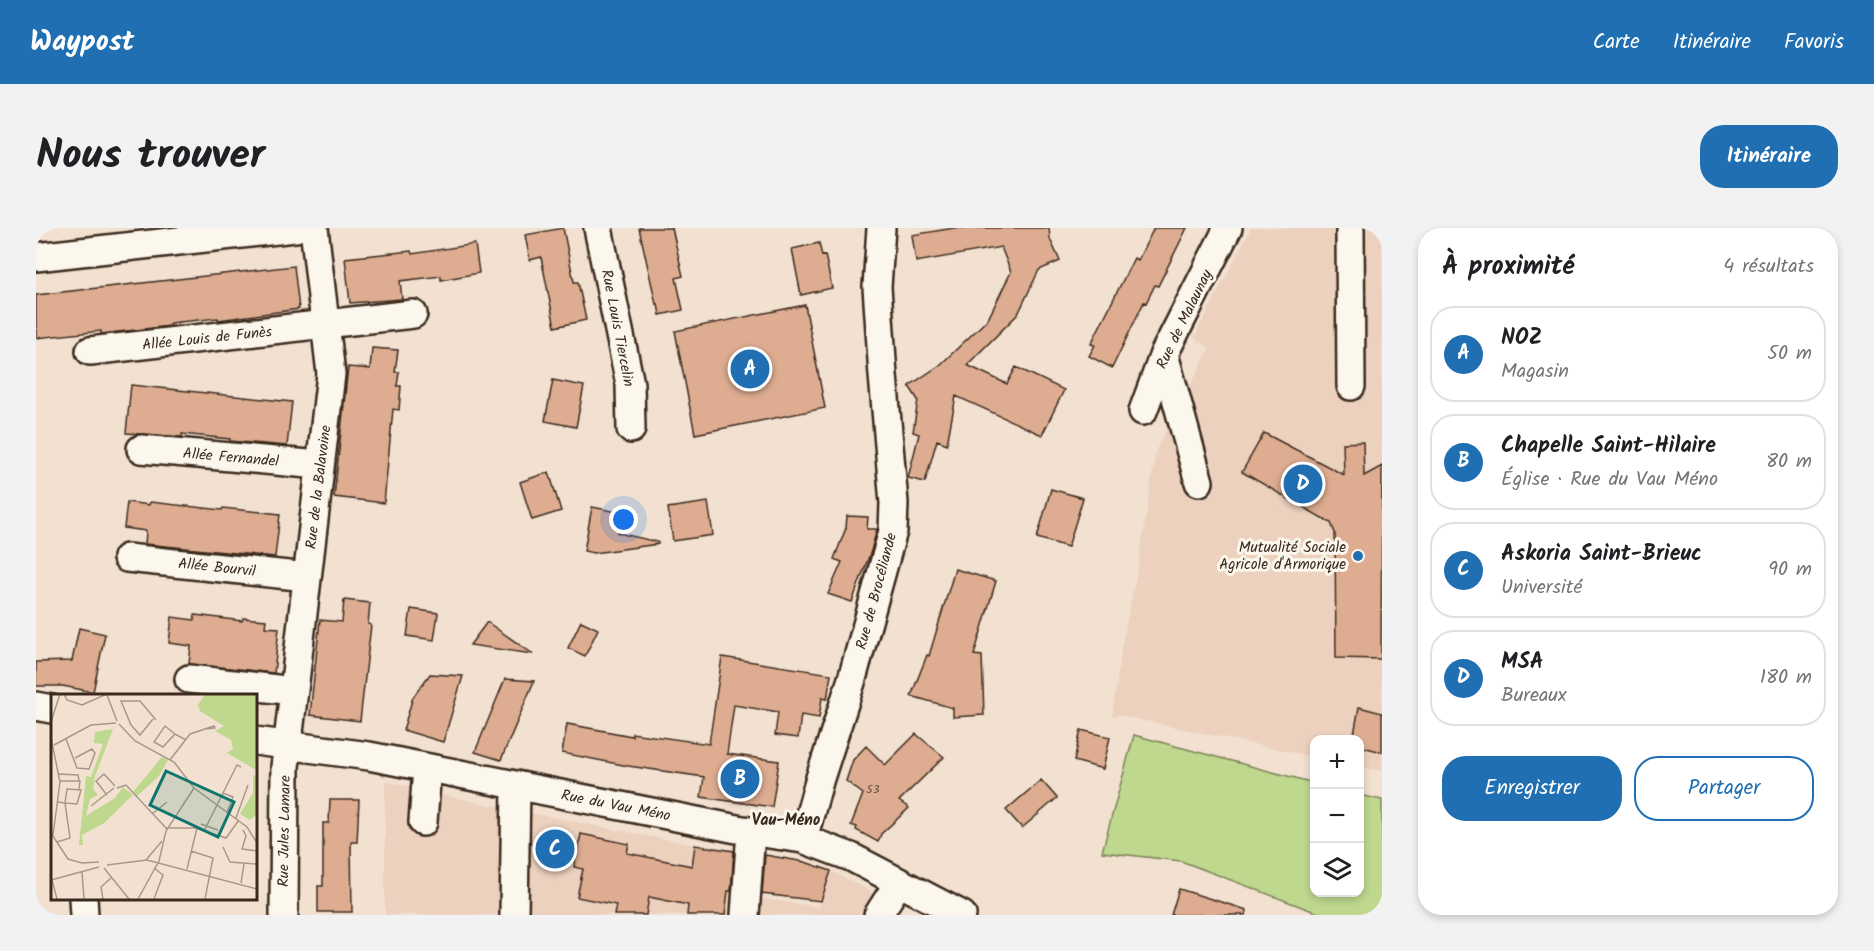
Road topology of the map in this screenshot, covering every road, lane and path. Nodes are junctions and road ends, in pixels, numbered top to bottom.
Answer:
1 (295, 228) edge
2 (314, 228) edge
3 (598, 228) edge
4 (881, 228) edge
5 (1228, 228) edge
6 (1350, 228) edge
7 (36, 257) edge
8 (412, 314) dead end
9 (325, 325) junction
10 (90, 351) dead end
11 (1164, 354) junction
12 (1351, 386) dead end
13 (1143, 411) dead end
14 (631, 429) dead end
15 (141, 449) dead end
16 (320, 465) junction
17 (1199, 482) dead end
18 (127, 558) dead end
19 (307, 577) junction
20 (189, 679) dead end
21 (294, 691) junction
22 (36, 706) edge
23 (51, 709) edge
24 (256, 741) edge
25 (288, 746) junction
26 (427, 768) junction
27 (516, 785) junction
28 (423, 822) dead end
29 (751, 831) junction
30 (803, 839) junction
31 (899, 882) junction
32 (83, 900) edge
33 (84, 915) edge
34 (284, 915) edge
35 (513, 915) edge
36 (745, 915) edge
37 (878, 915) edge
38 (962, 915) edge

1 - 7 street
2 - 9 street, Rue de la Balavoine
3 - 14 street, Rue Louis Tiercelin
4 - 30 street, Rue de Brocéliande
5 - 11 street, Rue de Malaunay
6 - 12 street
8 - 9 street, Allée Louis de Funès
9 - 10 street, Allée Louis de Funès
9 - 16 street, Rue de la Balavoine
11 - 13 street, Rue de Malaunay
11 - 17 street
15 - 16 street, Allée Fernandel
16 - 19 street, Rue de la Balavoine
18 - 19 street, Allée Bourvil
19 - 21 street, Rue de la Balavoine
20 - 21 street
21 - 25 street, Rue de la Balavoine
22 - 23 street
24 - 25 street, Rue du Vau Méno
25 - 26 street, Rue du Vau Méno
25 - 34 street, Rue Jules Lamare
26 - 27 street, Rue du Vau Méno
26 - 28 street
27 - 29 street, Rue du Vau Méno
27 - 35 street
29 - 30 street, Rue du Vau Méno
29 - 36 street
30 - 31 street, Rue du Vau Méno
31 - 37 street
31 - 38 street, Rue du Vau Méno
32 - 33 street

